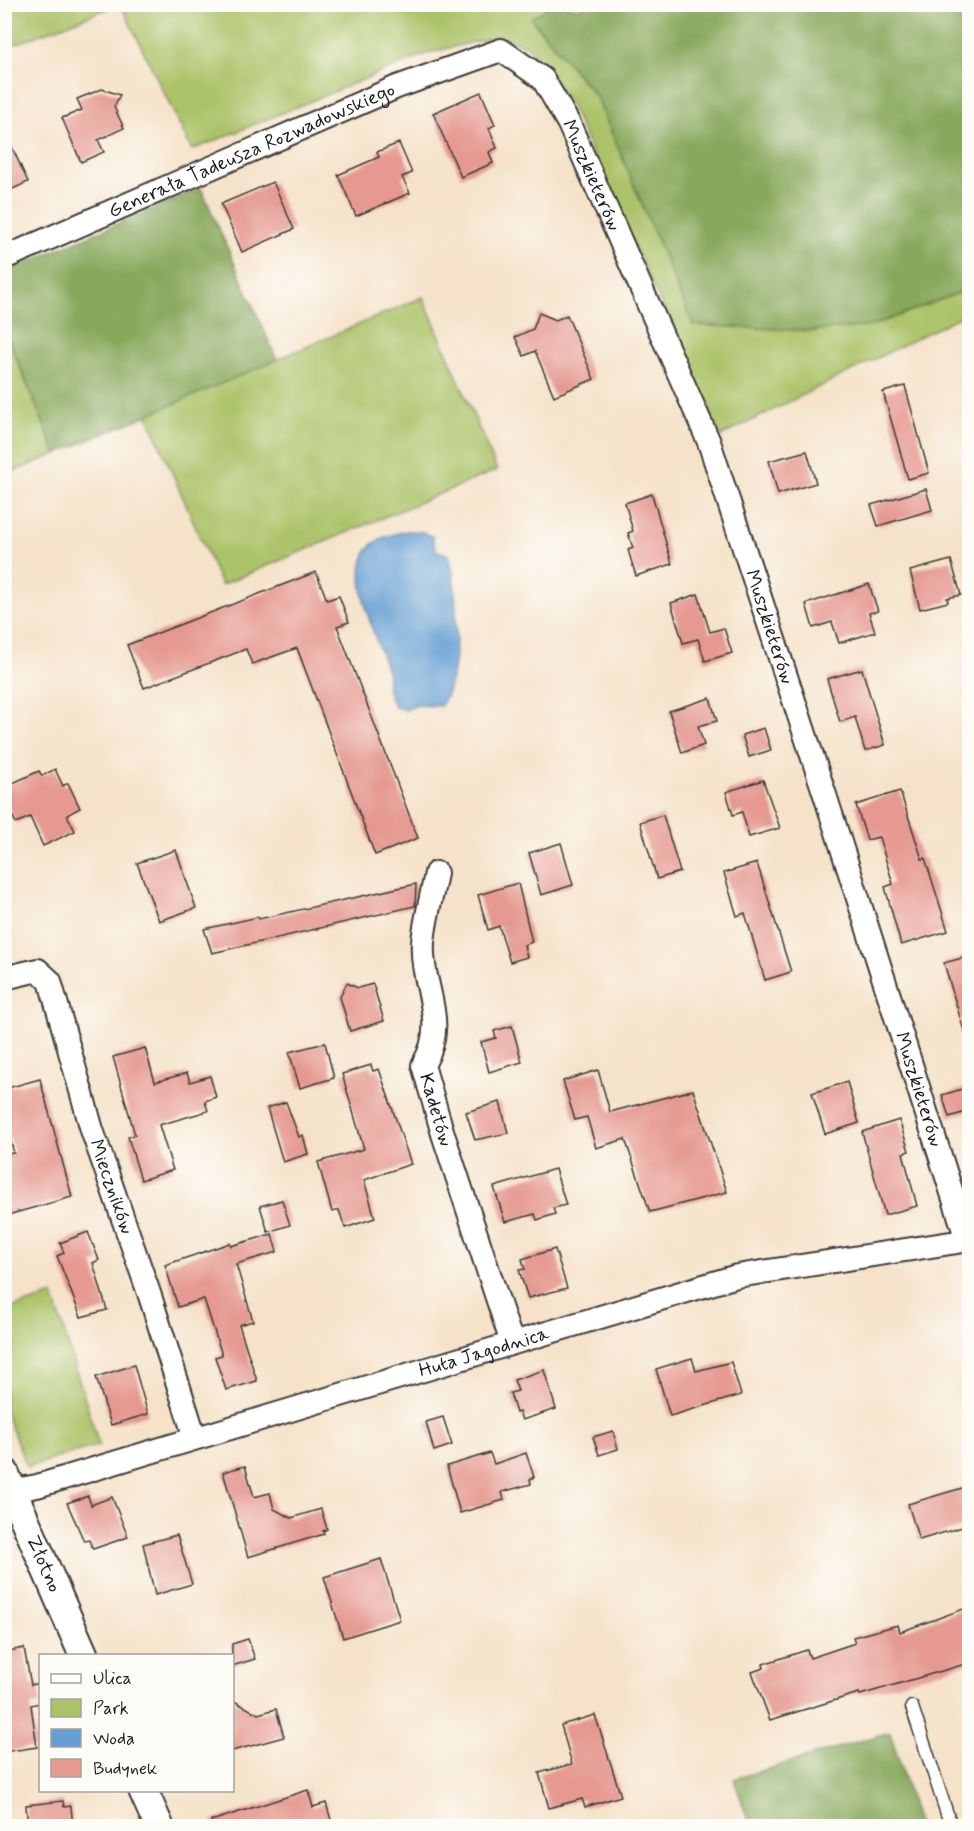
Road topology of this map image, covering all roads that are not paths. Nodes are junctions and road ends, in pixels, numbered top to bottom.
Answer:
1 (501, 50) joint
2 (4, 258) edge
3 (436, 873) dead end
4 (4, 978) edge
5 (968, 1240) edge
6 (512, 1343) junction
7 (195, 1438) junction
8 (7, 1485) edge
9 (83, 1654) edge
10 (912, 1707) dead end
11 (143, 1792) edge
12 (159, 1827) edge
13 (951, 1827) edge

1 - 2 street, Generała Tadeusza Rozwadowskiego
1 - 5 street, Muszkieterów
3 - 6 street, Kadetów
4 - 7 street, Mieczników
5 - 6 street, Huta Jagodnica
6 - 7 street, Huta Jagodnica
7 - 8 street, Huta Jagodnica
8 - 9 street, Złotno
10 - 13 lane
11 - 12 street

